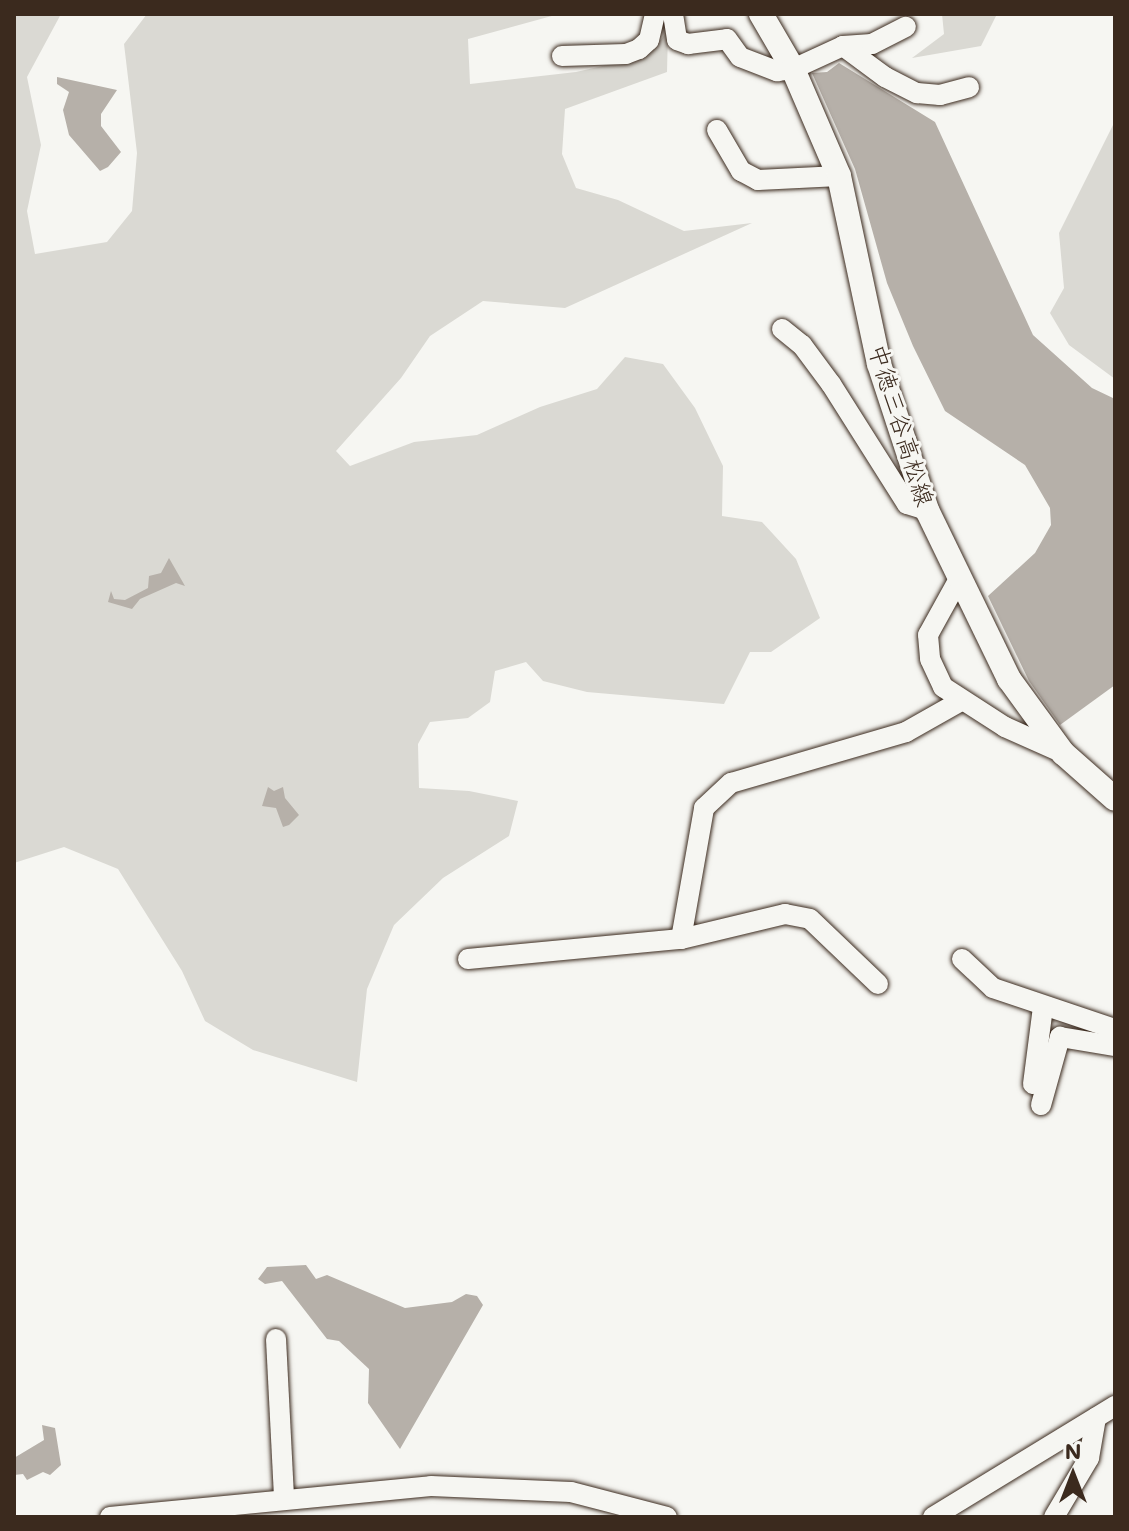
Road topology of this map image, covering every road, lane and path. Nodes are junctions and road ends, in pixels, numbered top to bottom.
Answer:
1 (655, 14) edge
2 (673, 14) edge
3 (761, 14) edge
4 (906, 27) dead end
5 (843, 46) junction
6 (562, 56) dead end
7 (793, 69) junction
8 (969, 87) dead end
9 (717, 130) dead end
10 (839, 176) junction
11 (782, 329) dead end
12 (927, 510) junction
13 (960, 577) junction
14 (961, 701) junction
15 (1063, 753) junction
16 (1115, 799) edge
17 (681, 939) junction
18 (468, 959) dead end
19 (962, 959) dead end
20 (878, 984) dead end
21 (1043, 1007) junction
22 (1115, 1029) edge
23 (1115, 1046) edge
24 (276, 1339) dead end
25 (1115, 1406) edge
26 (1096, 1418) junction
27 (284, 1499) junction
28 (110, 1517) edge
29 (667, 1517) edge
30 (933, 1517) edge
31 (1054, 1517) edge

1 - 6 street
2 - 7 street
3 - 7 main road, 中徳三谷高松線
4 - 5 street
5 - 7 street
5 - 8 street
7 - 10 main road, 中徳三谷高松線
9 - 10 street
10 - 12 main road, 中徳三谷高松線
11 - 12 street
12 - 13 main road, 中徳三谷高松線
13 - 14 street
13 - 15 main road, 中徳三谷高松線
14 - 15 street
14 - 17 street
15 - 16 main road, 中徳三谷高松線
17 - 18 street
17 - 20 street
19 - 21 street
21 - 22 street
21 - 23 street
24 - 27 street
25 - 26 street
26 - 30 street
26 - 31 street
27 - 28 street
27 - 29 street

